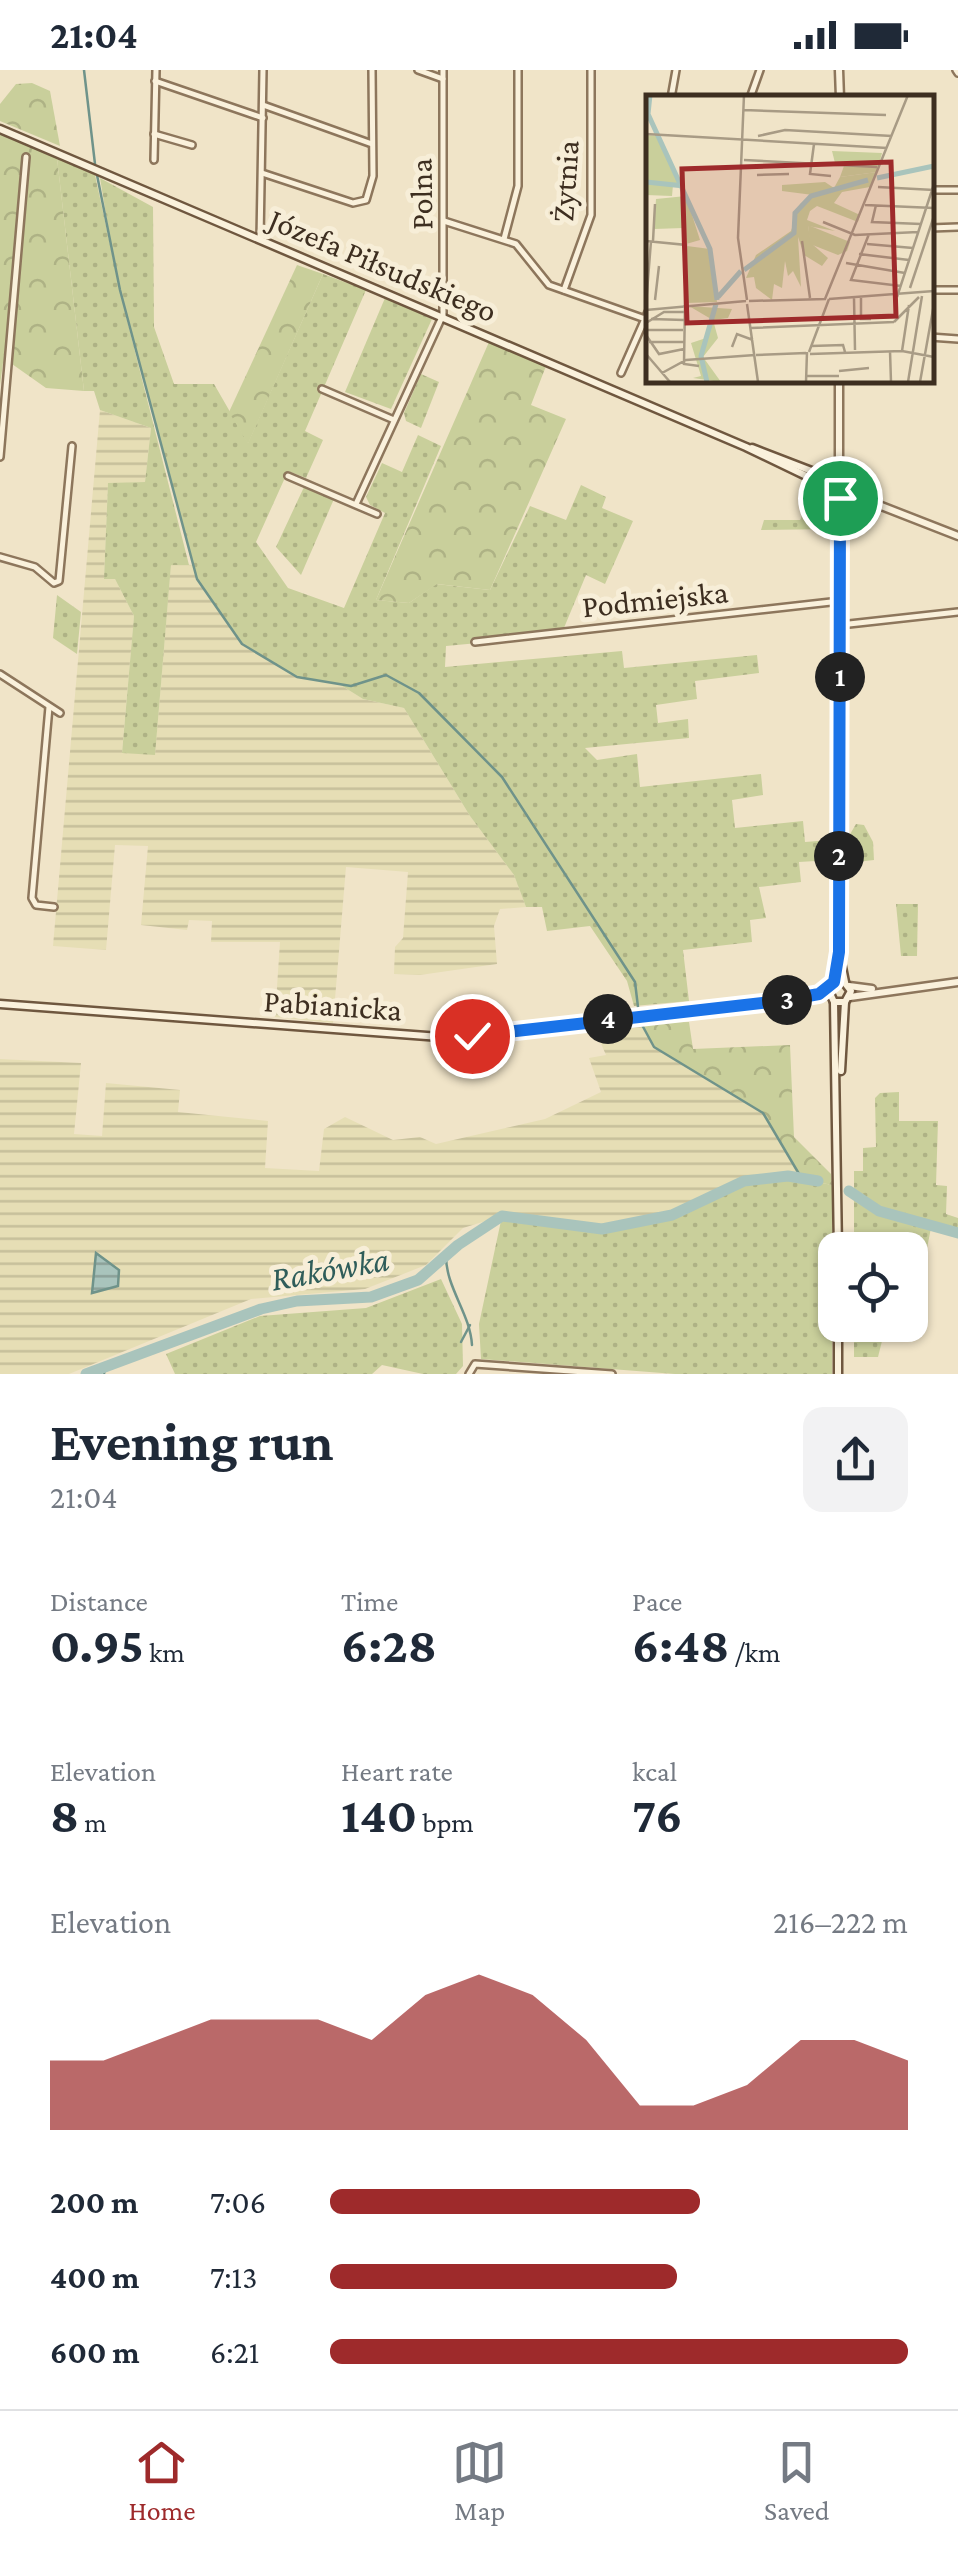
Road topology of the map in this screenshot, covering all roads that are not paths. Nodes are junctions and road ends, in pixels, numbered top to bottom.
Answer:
1 (156, 70) edge
2 (263, 70) edge
3 (372, 70) edge
4 (418, 70) edge
5 (442, 70) edge
6 (518, 70) edge
7 (591, 70) edge
8 (676, 70) edge
9 (760, 70) edge
10 (839, 70) edge
11 (442, 79) junction
12 (156, 81) junction
13 (672, 95) edge
14 (751, 95) edge
15 (840, 95) edge
16 (263, 104) junction
17 (263, 118) junction
18 (0, 129) edge
19 (154, 134) junction
20 (372, 144) junction
21 (192, 145) dead end
22 (26, 157) dead end
23 (154, 160) dead end
24 (262, 173) junction
25 (444, 221) junction
26 (504, 239) junction
27 (260, 240) junction
28 (564, 290) junction
29 (442, 317) junction
30 (646, 317) edge
31 (646, 319) edge
32 (933, 337) edge
33 (958, 339) edge
34 (622, 373) dead end
35 (839, 382) edge
36 (322, 389) dead end
37 (394, 420) junction
38 (72, 446) dead end
39 (746, 447) junction
40 (0, 458) edge
41 (839, 470) junction
42 (288, 476) dead end
43 (827, 477) junction
44 (819, 482) junction
45 (839, 486) junction
46 (863, 496) junction
47 (356, 504) junction
48 (841, 511) junction
49 (377, 514) dead end
50 (958, 536) edge
51 (0, 557) edge
52 (840, 601) junction
53 (958, 612) edge
54 (840, 624) junction
55 (475, 642) dead end
56 (0, 674) edge
57 (50, 707) junction
58 (60, 713) dead end
59 (54, 907) dead end
60 (839, 952) junction
61 (958, 982) edge
62 (847, 984) junction
63 (831, 985) junction
64 (883, 990) junction
65 (848, 1000) junction
66 (780, 1001) junction
67 (832, 1001) junction
68 (0, 1004) edge
69 (839, 1097) junction
70 (838, 1232) edge
71 (838, 1342) edge
72 (470, 1370) edge
73 (612, 1374) edge
74 (838, 1374) edge

1 - 12 street
2 - 16 street
3 - 20 street
4 - 11 street
5 - 11 street, Polna
6 - 26 street
7 - 28 street, Żytnia
8 - 13 street
9 - 14 street
10 - 15 main road
11 - 25 street, Polna
12 - 17 street
12 - 19 street
16 - 17 street
16 - 20 street
17 - 24 street
18 - 27 main road, Józefa Piłsudskiego
19 - 21 street
19 - 23 street
20 - 24 street
22 - 40 street
24 - 27 street
25 - 26 street
25 - 29 street, Polna
26 - 28 street
27 - 29 main road, Józefa Piłsudskiego
28 - 30 street
29 - 37 street
29 - 39 main road, Józefa Piłsudskiego
31 - 34 street
32 - 33 street
35 - 41 main road
36 - 37 street
37 - 47 street
38 - 51 street
39 - 43 main road, Józefa Piłsudskiego
39 - 44 main road, Józefa Piłsudskiego
41 - 43 main road
41 - 45 main road
42 - 47 street
43 - 45 main road, Józefa Piłsudskiego
44 - 45 main road, Józefa Piłsudskiego
44 - 48 main road
45 - 46 main road, Józefa Piłsudskiego
45 - 48 main road
46 - 48 main road
46 - 50 main road, Józefa Piłsudskiego
47 - 49 street
48 - 52 main road
52 - 54 main road
52 - 55 street, Podmiejska
53 - 54 street
54 - 60 main road
56 - 57 street
57 - 58 street
57 - 59 street
60 - 62 main road
60 - 63 main road
61 - 64 main road
62 - 63 main road, Pabianicka
62 - 64 main road
62 - 65 main road
63 - 66 main road, Pabianicka
63 - 67 main road
64 - 65 main road
65 - 67 main road, Pabianicka
65 - 69 main road
66 - 67 main road, Pabianicka
66 - 68 main road, Pabianicka
67 - 69 main road
69 - 70 main road
71 - 74 main road
72 - 73 street

